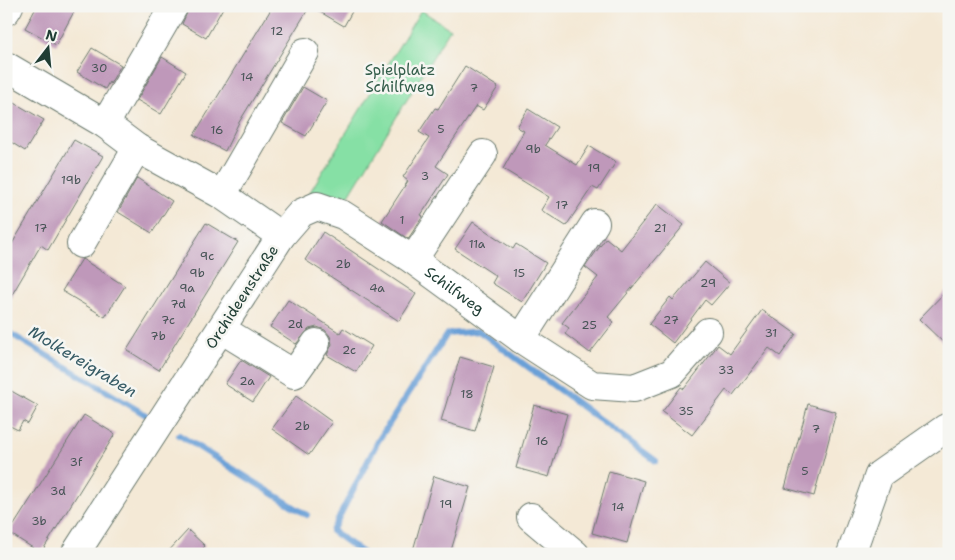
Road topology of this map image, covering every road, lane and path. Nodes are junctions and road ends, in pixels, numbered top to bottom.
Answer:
1 (9, 6) edge
2 (174, 6) edge
3 (6, 11) edge
4 (304, 52) dead end
5 (6, 66) edge
6 (105, 124) junction
7 (137, 148) junction
8 (483, 154) dead end
9 (222, 195) junction
10 (594, 223) dead end
11 (281, 236) junction
12 (81, 244) dead end
13 (413, 260) junction
14 (221, 329) junction
15 (708, 332) dead end
16 (521, 339) junction
17 (316, 343) dead end
18 (948, 426) edge
19 (531, 517) dead end
20 (75, 554) edge
21 (575, 554) edge
22 (852, 554) edge

1 - 3 street
2 - 6 street
4 - 9 street
5 - 6 street, Orchideenstraße
6 - 7 street, Orchideenstraße
7 - 9 street, Orchideenstraße
7 - 12 street
8 - 13 street
9 - 11 street, Orchideenstraße
10 - 16 street
11 - 13 street, Schilfweg
11 - 14 street, Orchideenstraße
13 - 16 street, Schilfweg
14 - 17 street
14 - 20 street, Orchideenstraße
15 - 16 street, Schilfweg
18 - 22 street
19 - 21 street

